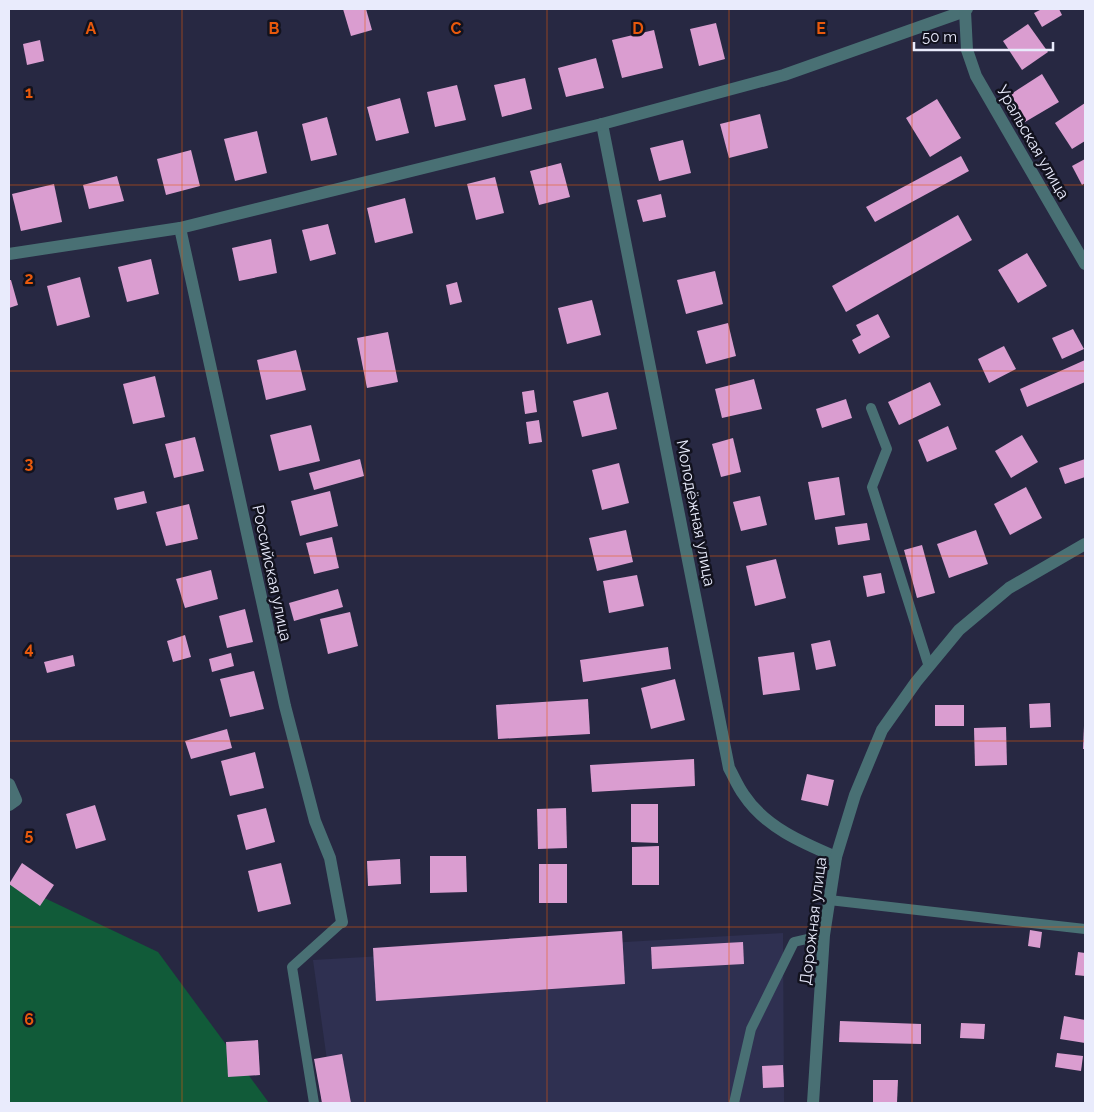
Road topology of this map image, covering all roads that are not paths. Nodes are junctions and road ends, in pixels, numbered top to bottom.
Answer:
1 (966, 10) edge
2 (602, 124) junction
3 (180, 228) junction
4 (9, 254) edge
5 (1085, 264) edge
6 (871, 408) dead end
7 (1085, 544) edge
8 (928, 667) junction
9 (9, 784) edge
10 (9, 805) edge
11 (836, 857) junction
12 (829, 900) junction
13 (342, 922) joint
14 (1085, 929) edge
15 (824, 935) junction
16 (314, 1103) edge
17 (734, 1103) edge
18 (813, 1103) edge

1 - 2 street
1 - 5 street, Уральская улица
2 - 3 street
2 - 11 street, Молодёжная улица
3 - 4 street
3 - 13 street, Российская улица
6 - 8 lane
7 - 8 street, Дорожная улица
8 - 11 street, Дорожная улица
9 - 10 street
11 - 12 street, Дорожная улица
12 - 14 lane
12 - 15 street, Дорожная улица
13 - 16 lane
15 - 17 lane
15 - 18 street, Дорожная улица

